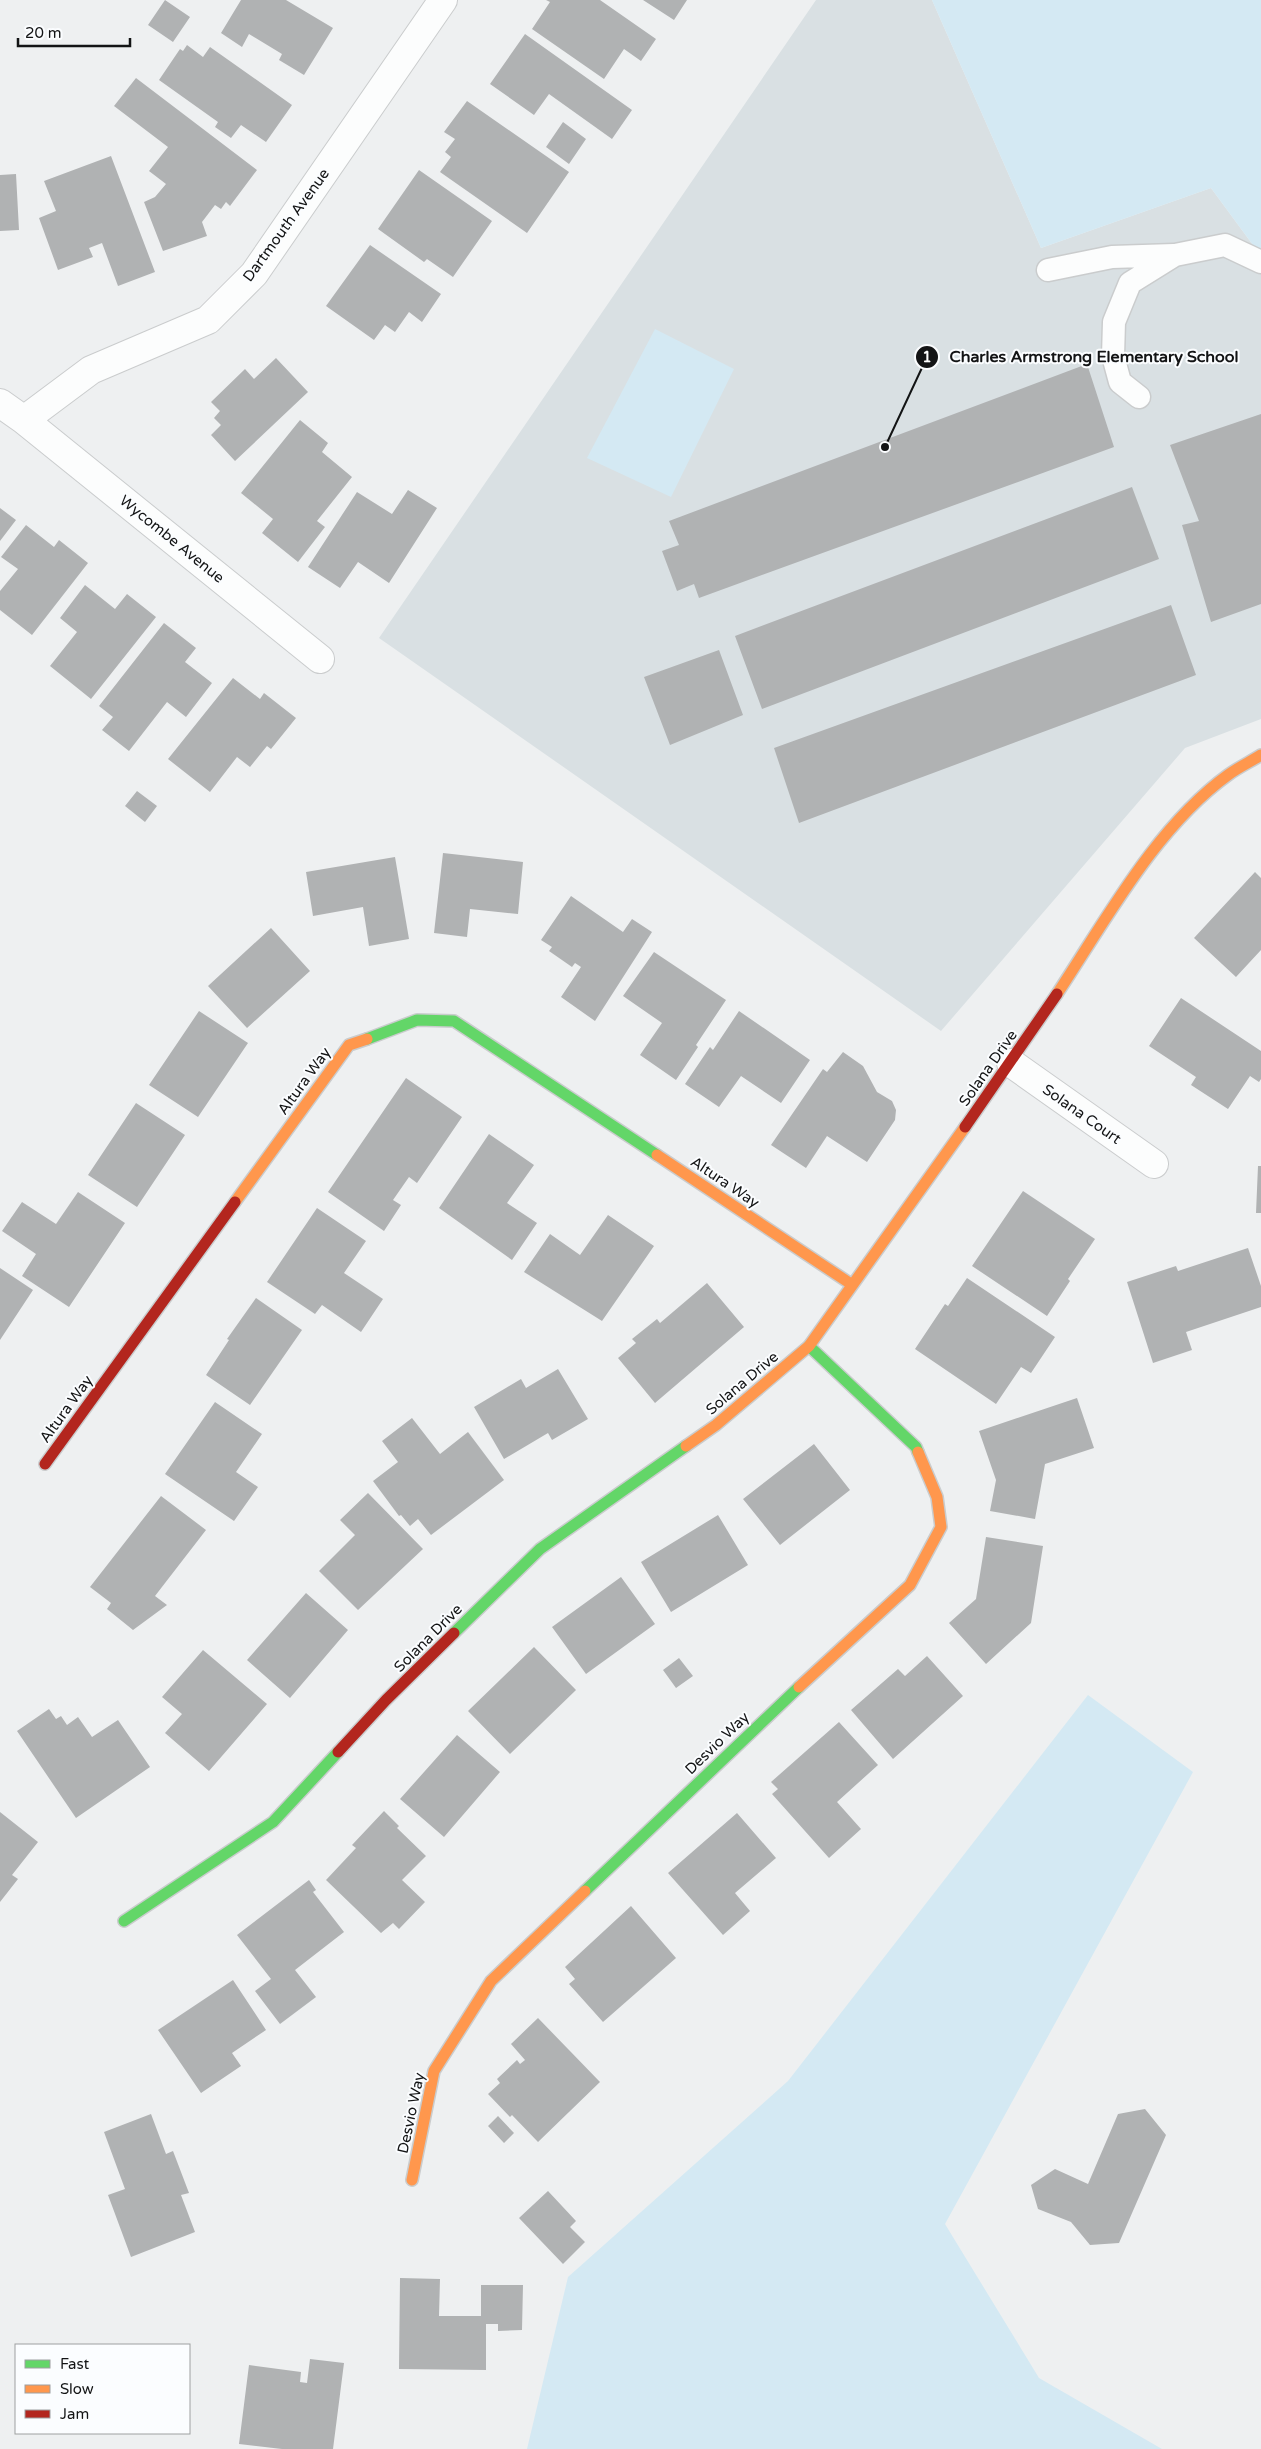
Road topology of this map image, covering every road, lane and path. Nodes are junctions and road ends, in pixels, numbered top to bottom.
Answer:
1 (443, 0) edge
2 (1175, 255) junction
3 (1261, 262) edge
4 (1048, 270) dead end
5 (1139, 397) dead end
6 (0, 403) edge
7 (24, 420) junction
8 (320, 659) dead end
9 (1261, 755) edge
10 (1011, 1063) junction
11 (1154, 1164) dead end
12 (851, 1284) junction
13 (809, 1346) junction
14 (45, 1464) dead end
15 (124, 1921) dead end
16 (412, 2180) dead end

1 - 7 street, Dartmouth Avenue
2 - 3 lane
2 - 4 lane
2 - 5 lane
6 - 7 street
7 - 8 street, Wycombe Avenue
9 - 10 street, Solana Drive
10 - 11 street, Solana Court
10 - 12 street, Solana Drive
12 - 13 street, Solana Drive
12 - 14 street, Altura Way
13 - 15 street, Solana Drive
13 - 16 street, Desvio Way

